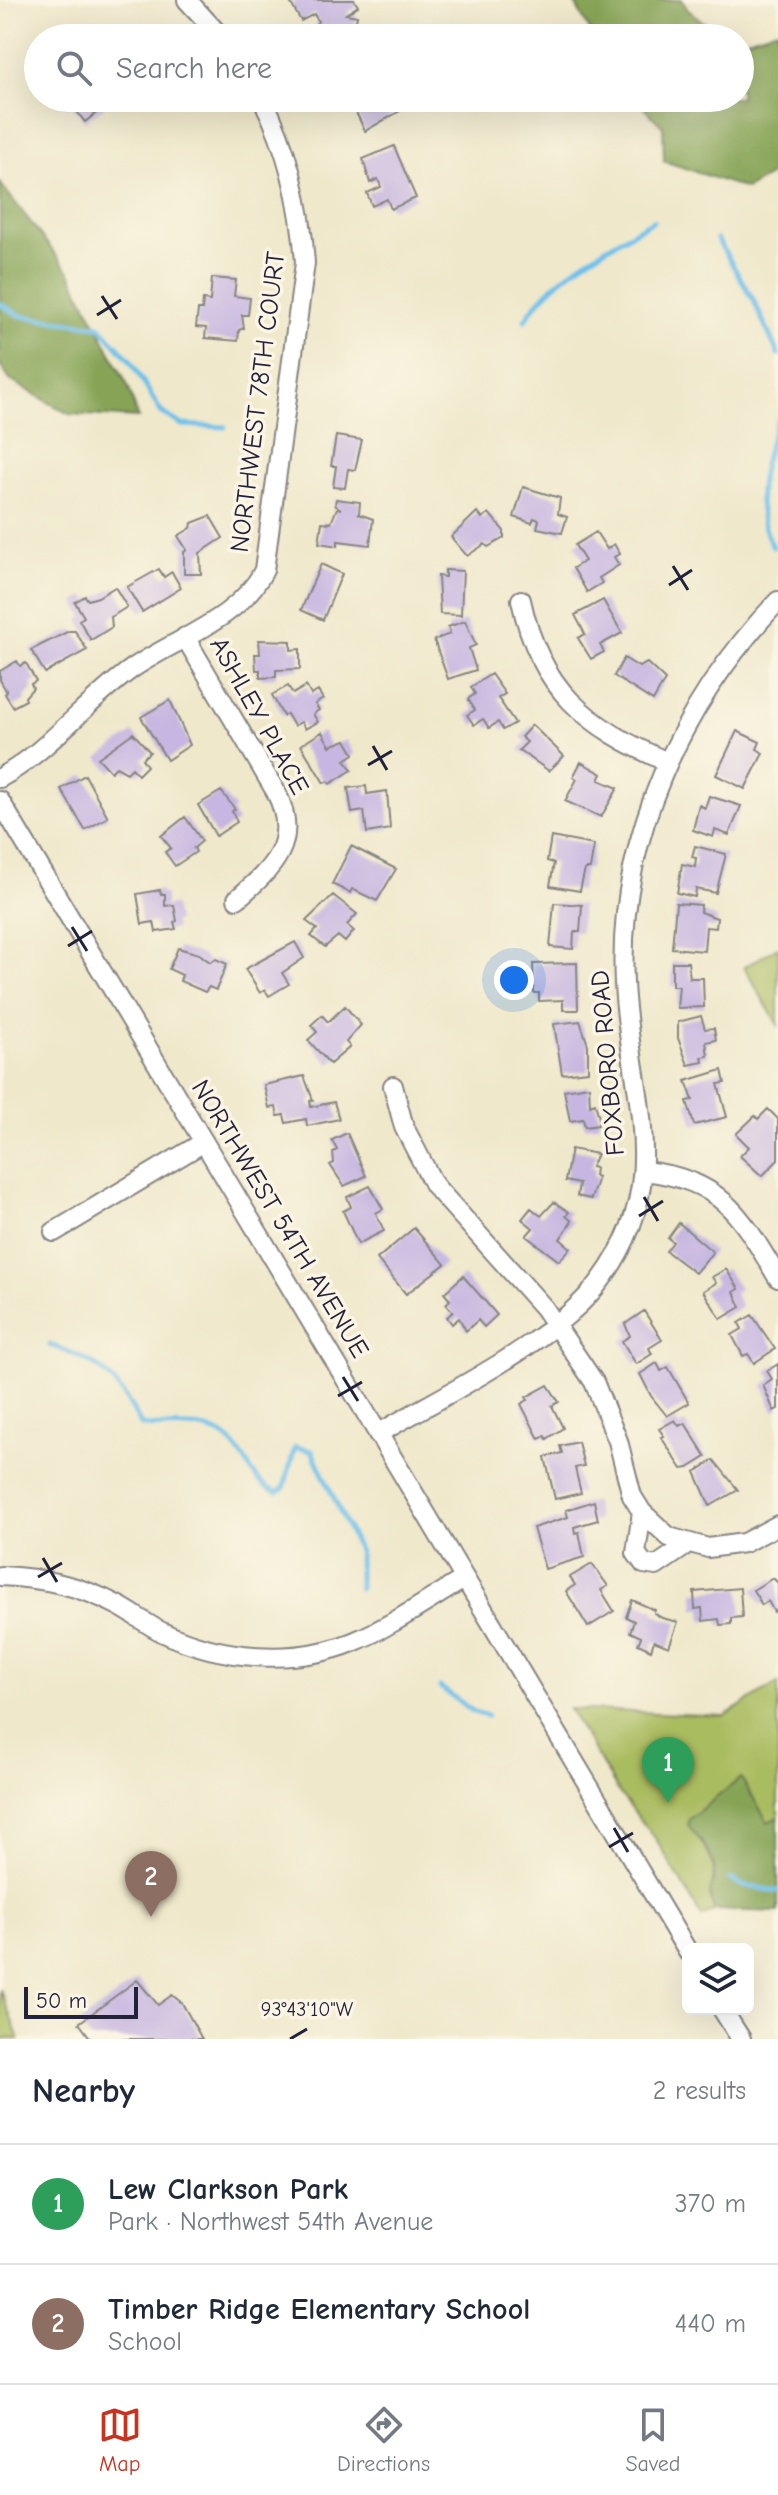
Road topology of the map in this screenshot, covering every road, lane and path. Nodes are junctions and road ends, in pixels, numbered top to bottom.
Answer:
1 (187, 0) edge
2 (209, 24) edge
3 (268, 112) edge
4 (521, 600) dead end
5 (778, 601) edge
6 (185, 637) junction
7 (667, 762) junction
8 (0, 778) edge
9 (0, 801) edge
10 (237, 899) dead end
11 (393, 1086) dead end
12 (204, 1142) junction
13 (644, 1171) junction
14 (54, 1232) dead end
15 (778, 1278) edge
16 (555, 1323) junction
17 (378, 1434) junction
18 (642, 1512) junction
19 (778, 1525) edge
20 (687, 1545) junction
21 (0, 1576) edge
22 (464, 1579) junction
23 (683, 1943) edge
24 (726, 2015) edge
25 (741, 2039) edge

1 - 2 street
3 - 6 street, NORTHWEST 78TH COURT
4 - 7 street
5 - 7 street, FOXBORO ROAD
6 - 8 street, NORTHWEST 78TH COURT
6 - 10 street, ASHLEY PLACE
7 - 13 street, FOXBORO ROAD
9 - 12 street, NORTHWEST 54TH AVENUE
11 - 16 street
12 - 14 street
12 - 17 street, NORTHWEST 54TH AVENUE
13 - 15 street
13 - 16 street, FOXBORO ROAD
16 - 17 street, FOXBORO ROAD
16 - 18 street
17 - 22 street, NORTHWEST 54TH AVENUE
18 - 20 street
18 - 20 street
19 - 20 street
21 - 22 street
22 - 23 street, NORTHWEST 54TH AVENUE
24 - 25 street

